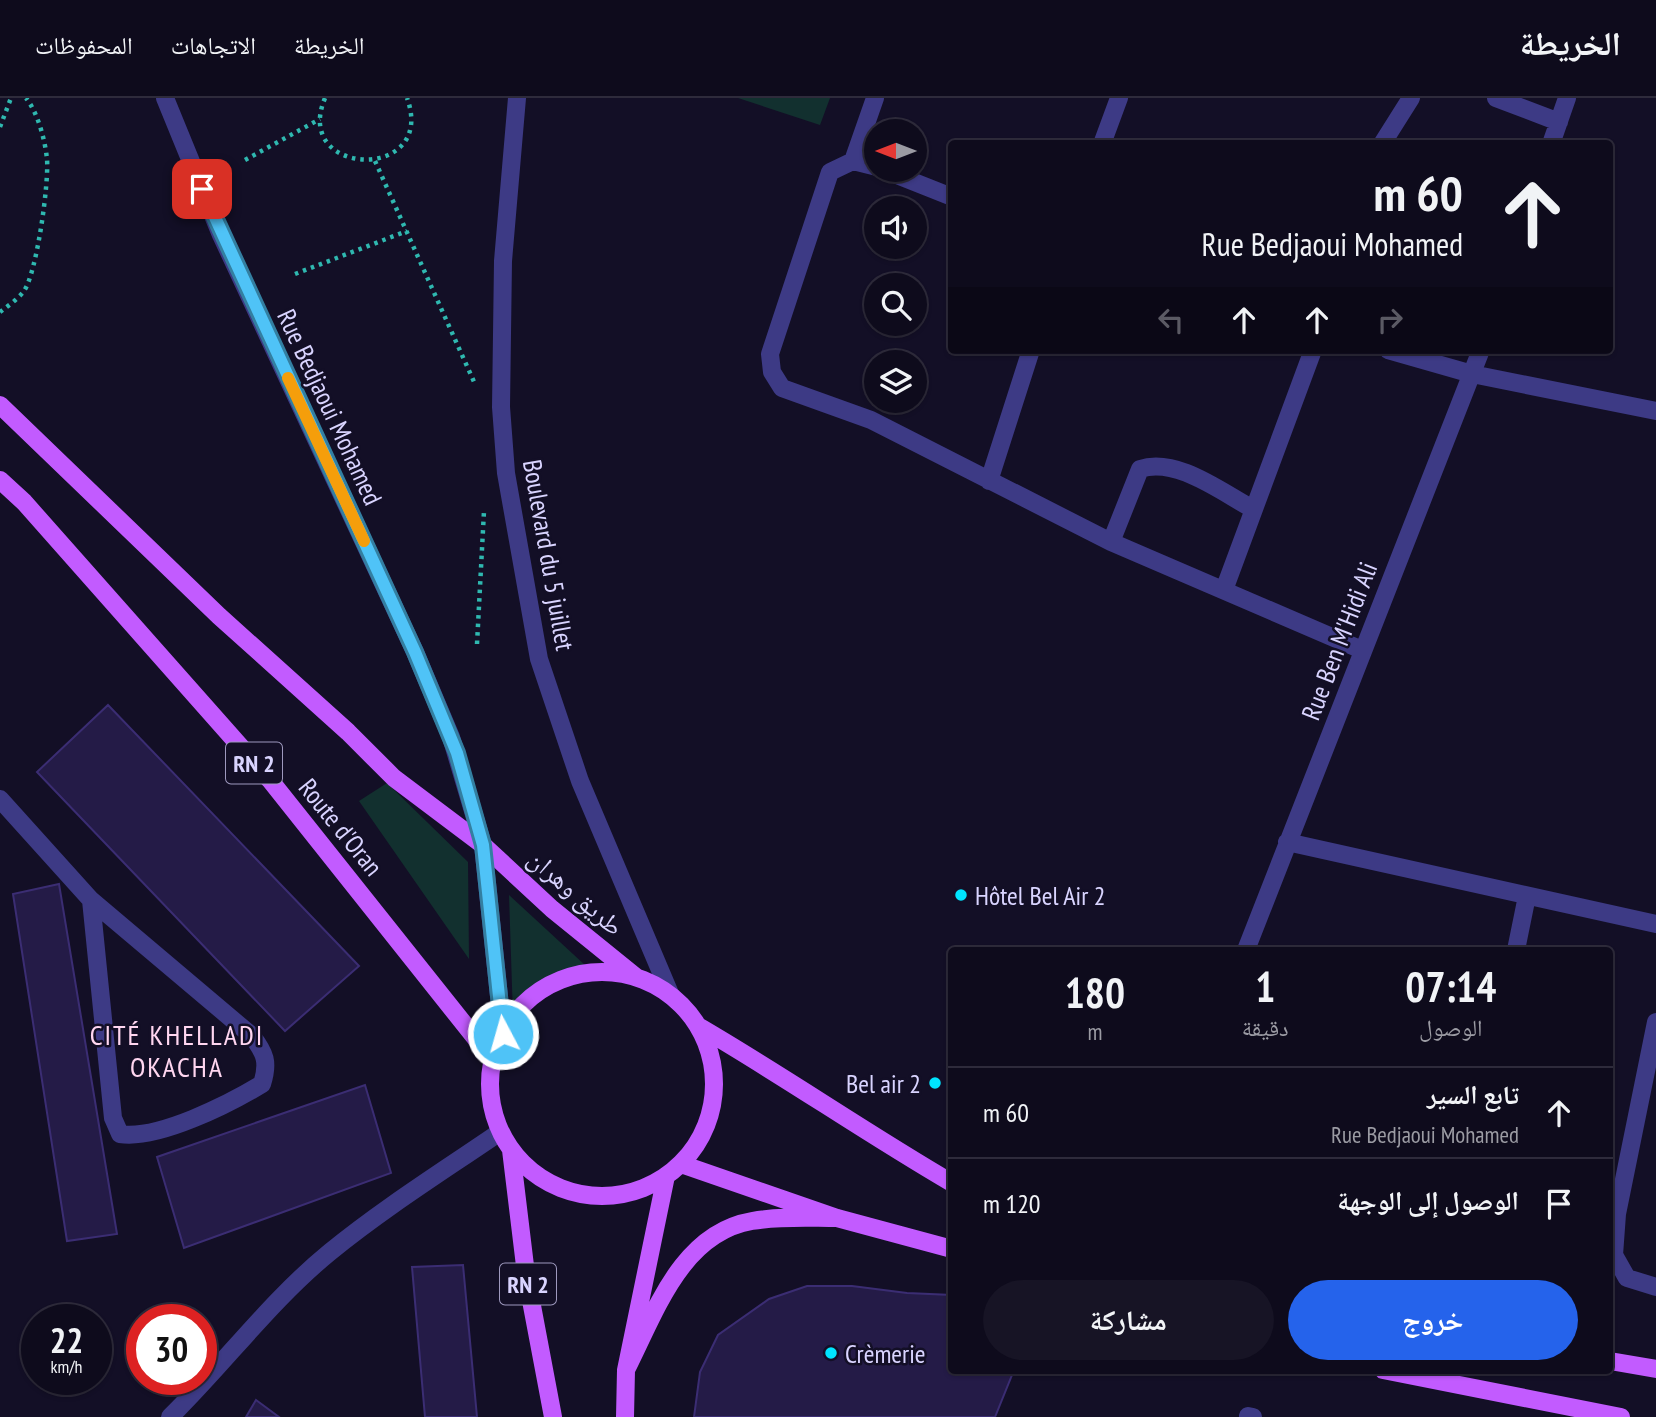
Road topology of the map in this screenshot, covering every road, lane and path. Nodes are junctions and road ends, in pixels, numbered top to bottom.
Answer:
1 (12, 98) edge
2 (26, 98) edge
3 (165, 98) edge
4 (325, 98) edge
5 (517, 98) edge
6 (875, 98) edge
7 (1119, 98) edge
8 (1411, 98) edge
9 (1496, 98) edge
10 (1567, 98) edge
11 (409, 99) edge
12 (320, 119) junction
13 (1559, 122) junction
14 (0, 127) edge
15 (1103, 140) edge
16 (1385, 140) edge
17 (1552, 140) edge
18 (246, 160) dead end
19 (375, 161) junction
20 (853, 161) junction
21 (864, 164) edge
22 (914, 182) edge
23 (948, 195) edge
24 (407, 232) junction
25 (295, 274) dead end
26 (0, 312) edge
27 (1030, 354) edge
28 (1311, 354) edge
29 (1402, 354) edge
30 (1480, 354) edge
31 (1472, 374) junction
32 (479, 392) dead end
33 (0, 405) edge
34 (1656, 411) edge
35 (0, 480) edge
36 (989, 481) junction
37 (1253, 509) junction
38 (1111, 542) junction
39 (1224, 590) junction
40 (1362, 650) junction
41 (0, 799) edge
42 (1287, 842) junction
43 (483, 845) junction
44 (1527, 896) junction
45 (92, 900) junction
46 (1656, 924) edge
47 (1247, 947) edge
48 (1517, 947) edge
49 (636, 977) junction
50 (671, 996) junction
51 (1656, 1022) edge
52 (698, 1027) junction
53 (503, 1034) junction
54 (492, 1059) junction
55 (500, 1132) junction
56 (511, 1150) junction
57 (681, 1164) junction
58 (666, 1176) junction
59 (948, 1181) edge
60 (837, 1218) junction
61 (1613, 1247) edge
62 (948, 1248) edge
63 (1613, 1257) edge
64 (1656, 1287) edge
65 (1613, 1362) edge
66 (626, 1370) junction
67 (1656, 1370) edge
68 (1403, 1374) edge
69 (170, 1417) edge
70 (553, 1417) edge
71 (625, 1417) edge
72 (1621, 1417) edge

1 - 14 path
2 - 26 path
3 - 43 street, Rue Bedjaoui Mohamed
4 - 12 path
5 - 50 street, Boulevard du 5 juillet
6 - 20 street
7 - 15 street
8 - 16 street
9 - 13 street
10 - 13 street
11 - 19 path
12 - 18 path
12 - 19 path
13 - 17 street
19 - 24 path
20 - 21 street
20 - 36 street
22 - 23 street
24 - 25 path
24 - 32 path
27 - 36 street
28 - 37 street
29 - 31 street
30 - 31 street, Rue Ben M'Hidi Ali
31 - 34 street
31 - 40 street, Rue Ben M'Hidi Ali
33 - 43 main road
35 - 54 main road, Route d'Oran / RN 2
36 - 38 street
37 - 38 street
37 - 39 street
38 - 39 street
39 - 40 street
40 - 42 street, Rue Ben M'Hidi Ali
41 - 45 street
42 - 44 street
42 - 47 street, Rue Ben M'Hidi Ali
43 - 49 main road, طريق وهران
43 - 53 street, Rue Bedjaoui Mohamed
44 - 46 street
44 - 48 street
45 - 45 street
49 - 50 main road
49 - 53 main road
50 - 52 main road
51 - 61 street
52 - 57 main road
52 - 59 main road
53 - 54 main road
54 - 55 main road
55 - 56 main road
55 - 69 street
56 - 58 main road
56 - 70 main road, RN 2
57 - 58 main road
57 - 60 main road
58 - 66 main road
60 - 62 main road
60 - 66 main road
63 - 64 street
65 - 67 main road
66 - 71 main road
68 - 72 main road

